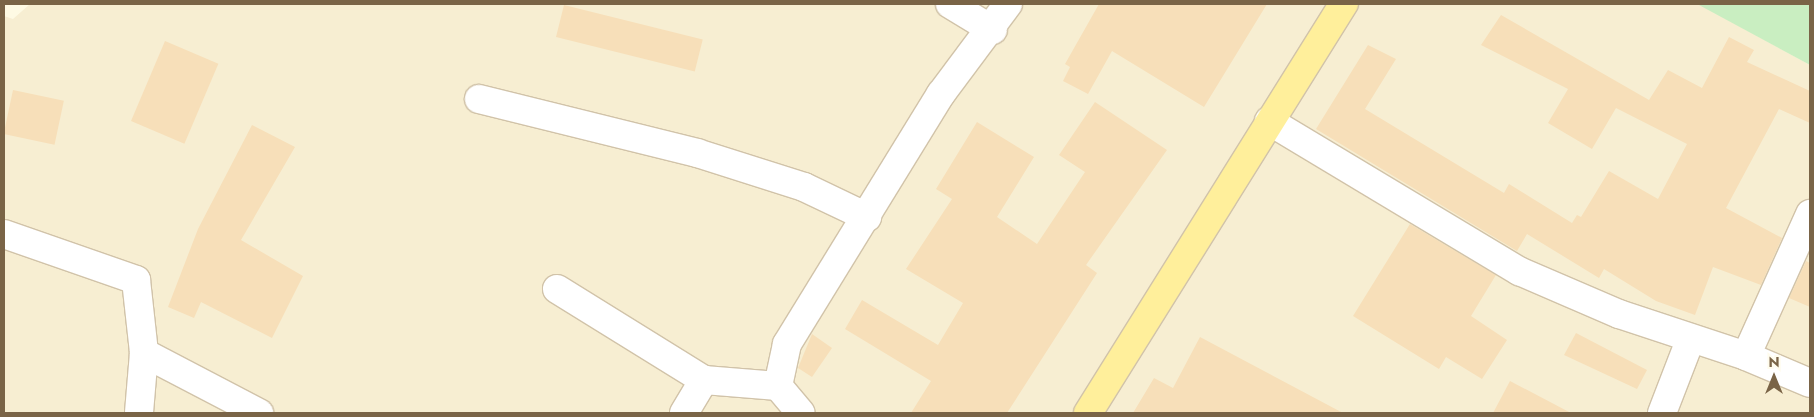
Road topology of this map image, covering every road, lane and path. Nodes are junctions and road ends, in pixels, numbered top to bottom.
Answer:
1 (950, 4) edge
2 (1008, 4) edge
3 (1344, 4) edge
4 (993, 30) junction
5 (480, 99) dead end
6 (1268, 121) junction
7 (1810, 214) edge
8 (867, 217) junction
9 (4, 234) edge
10 (557, 289) dead end
11 (1691, 338) junction
12 (144, 353) junction
13 (1746, 356) junction
14 (704, 380) junction
15 (1810, 383) edge
16 (778, 386) junction
17 (139, 413) edge
18 (259, 413) edge
19 (684, 413) edge
20 (801, 413) edge
21 (1088, 413) edge
22 (1662, 413) edge

1 - 4 street
2 - 4 street
3 - 6 main road
4 - 8 street
5 - 8 street
6 - 11 street
6 - 21 main road
7 - 13 street
8 - 16 street
9 - 12 street
10 - 14 street
11 - 13 street
11 - 22 street
12 - 17 street
12 - 18 street
13 - 15 street
14 - 16 street
14 - 19 street
16 - 20 street

